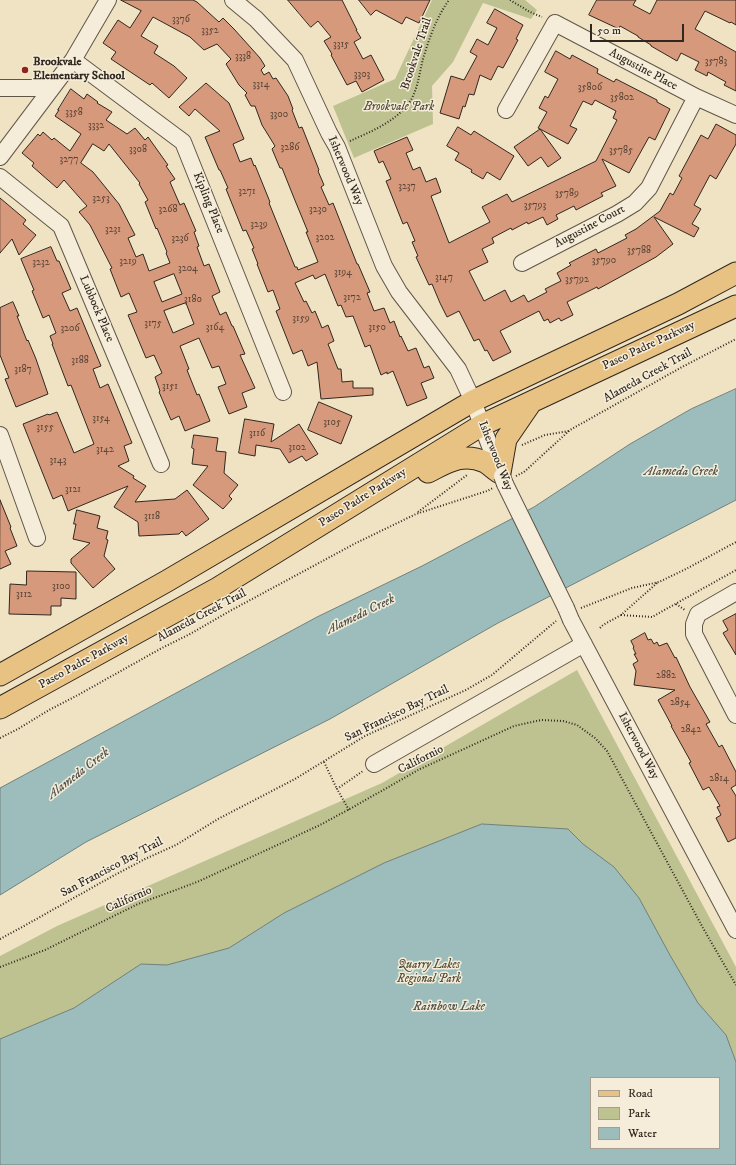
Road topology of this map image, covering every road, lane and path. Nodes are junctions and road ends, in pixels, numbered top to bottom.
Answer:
1 (108, 0) edge
2 (233, 0) edge
3 (449, 0) edge
4 (510, 0) edge
5 (555, 23) junction
6 (73, 60) junction
7 (51, 88) junction
8 (1, 90) edge
9 (696, 97) junction
10 (506, 110) dead end
11 (736, 116) edge
12 (337, 146) junction
13 (0, 157) edge
14 (0, 177) edge
15 (522, 263) dead end
16 (736, 273) edge
17 (736, 306) edge
18 (736, 339) edge
19 (283, 392) dead end
20 (473, 401) junction
21 (531, 402) junction
22 (482, 425) junction
23 (0, 435) edge
24 (161, 464) dead end
25 (497, 466) junction
26 (352, 505) junction
27 (37, 538) dead end
28 (736, 542) edge
29 (736, 570) edge
30 (659, 582) junction
31 (736, 592) edge
32 (676, 604) junction
33 (686, 610) dead end
34 (569, 613) junction
35 (621, 615) junction
36 (600, 628) dead end
37 (584, 644) junction
38 (0, 675) edge
39 (0, 708) edge
40 (736, 715) edge
41 (0, 738) edge
42 (324, 762) junction
43 (374, 764) joint
44 (337, 789) junction
45 (349, 810) junction
46 (736, 930) edge
47 (0, 938) edge
48 (0, 967) edge
49 (736, 985) edge

1 - 6 street
2 - 12 street, Isherwood Way
3 - 12 path, Brookvale Trail
4 - 5 path
5 - 9 street, Augustine Place
5 - 10 street
6 - 7 street
6 - 19 street, Kipling Place
7 - 8 street
7 - 13 street
9 - 11 street, Augustine Place
9 - 15 street, Augustine Court
12 - 20 street, Isherwood Way
14 - 24 street, Lubbock Place
16 - 20 main road
17 - 21 main road, Paseo Padre Parkway
18 - 25 path, Alameda Creek Trail
20 - 22 street, Isherwood Way
20 - 38 main road
21 - 22 main road, Paseo Padre Parkway
21 - 25 main road
22 - 25 street, Isherwood Way
22 - 26 main road, Paseo Padre Parkway
23 - 27 street
25 - 26 main road
25 - 34 street, Isherwood Way, bridge
25 - 41 path, Alameda Creek Trail
26 - 39 main road, Paseo Padre Parkway
28 - 30 path, San Francisco Bay Trail
29 - 32 path
30 - 34 path, San Francisco Bay Trail
30 - 35 path
31 - 40 street
32 - 33 path
32 - 35 path
34 - 37 street, Isherwood Way
34 - 42 path, San Francisco Bay Trail
35 - 36 path
37 - 43 street
37 - 46 street, Isherwood Way
42 - 44 path
42 - 47 path, San Francisco Bay Trail
43 - 44 path
44 - 45 path
45 - 48 path, Californio
45 - 49 path, Californio

